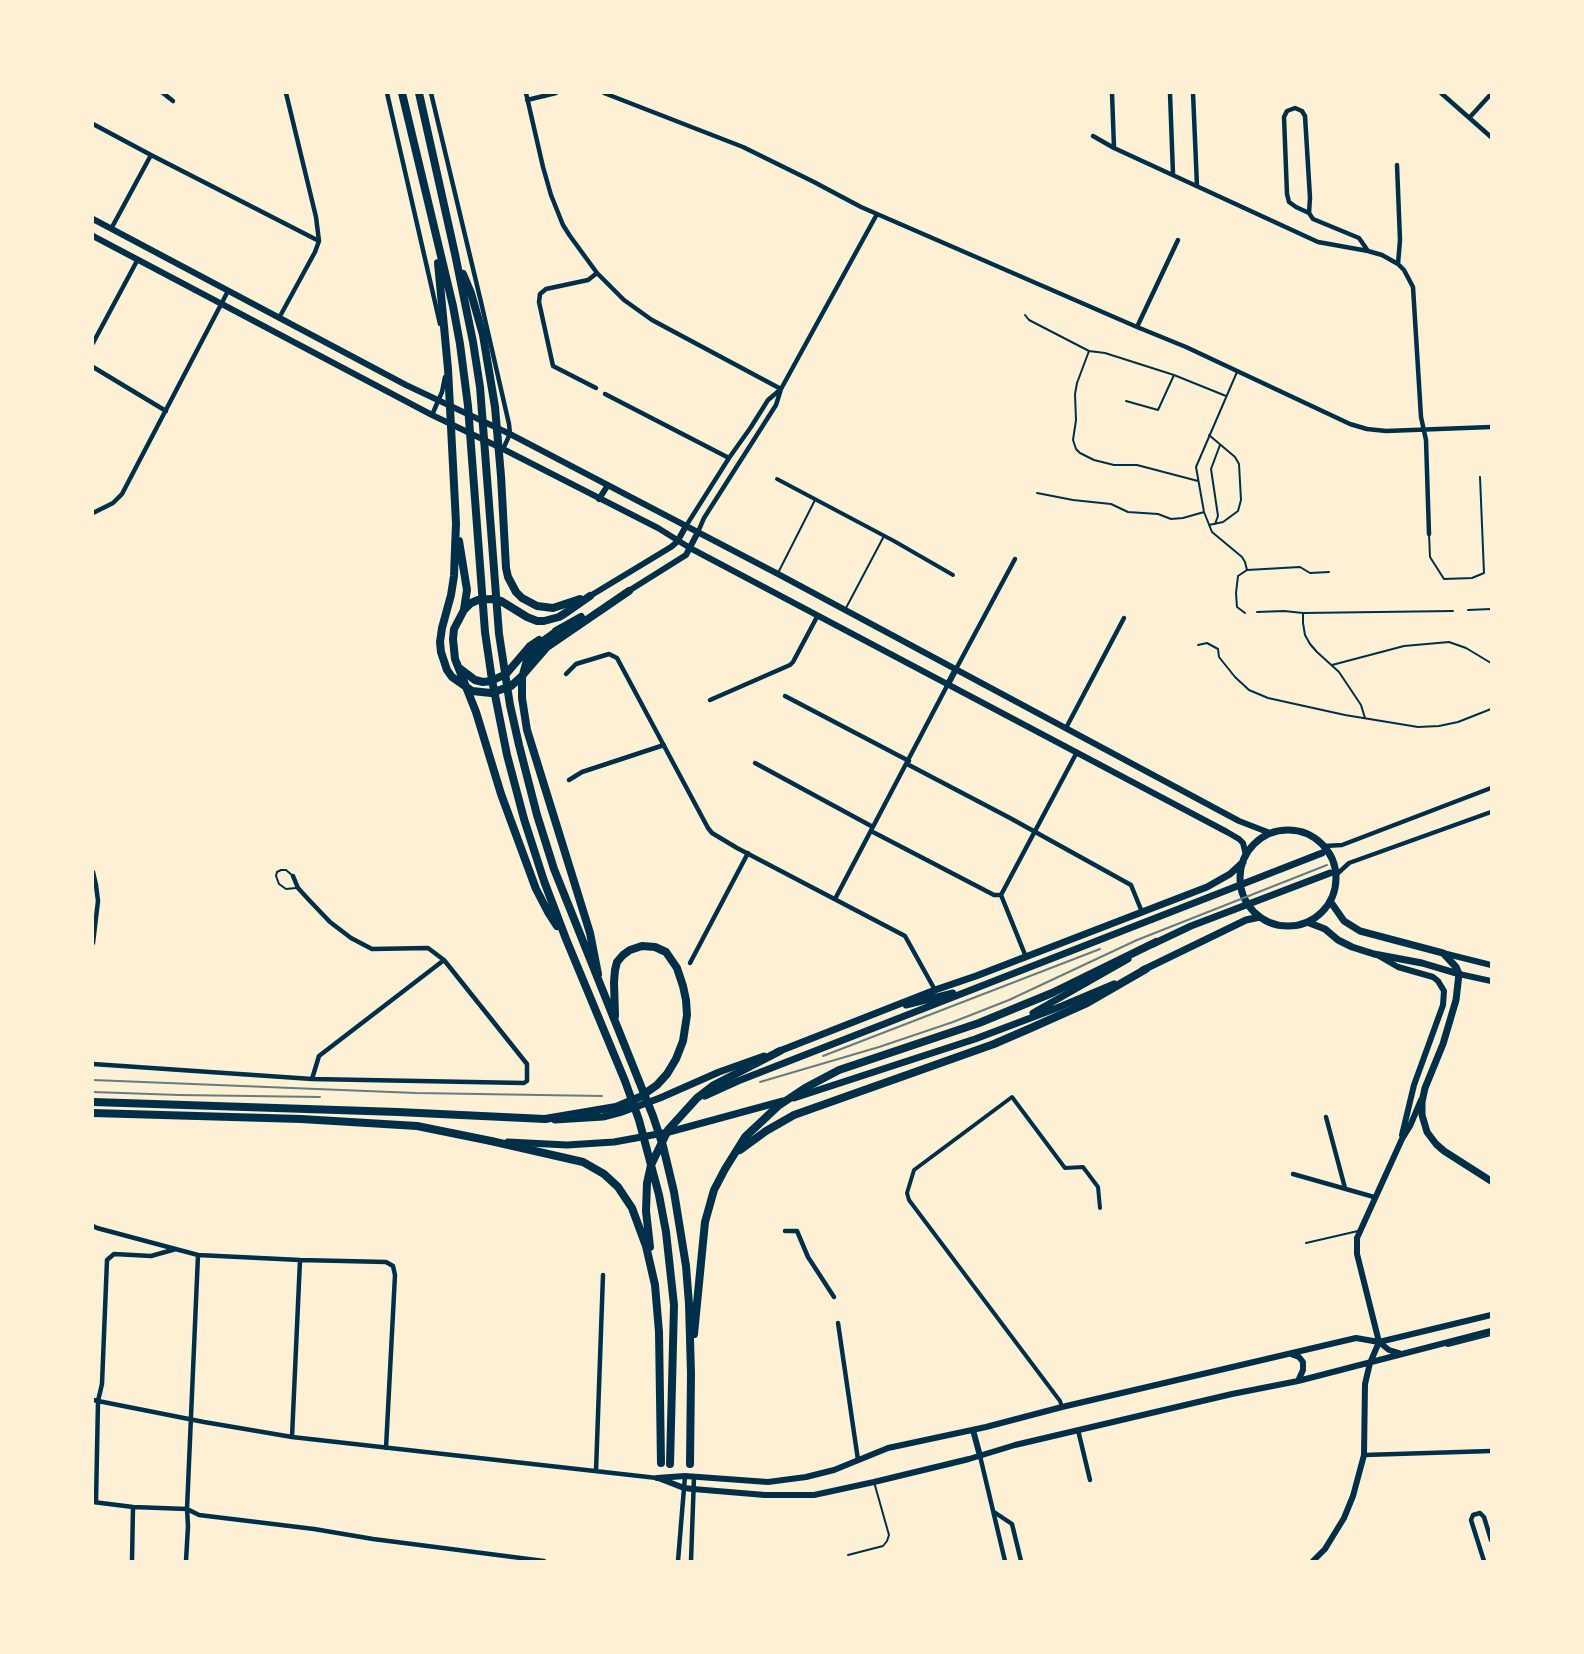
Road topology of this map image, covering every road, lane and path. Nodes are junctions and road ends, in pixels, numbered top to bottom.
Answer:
1 (163, 93) edge
2 (286, 93) edge
3 (387, 93) edge
4 (402, 93) edge
5 (419, 93) edge
6 (431, 93) edge
7 (526, 93) edge
8 (556, 93) edge
9 (604, 93) edge
10 (1112, 93) edge
11 (1170, 93) edge
12 (1193, 93) edge
13 (1441, 93) edge
14 (1491, 94) edge
15 (527, 100) junction
16 (173, 101) dead end
17 (1470, 117) junction
18 (93, 124) edge
19 (1093, 136) dead end
20 (1491, 137) edge
21 (1114, 148) junction
22 (151, 155) junction
23 (1397, 165) dead end
24 (1173, 174) junction
25 (1197, 186) junction
26 (1309, 213) junction
27 (877, 214) junction
28 (93, 219) edge
29 (111, 229) junction
30 (435, 232) junction
31 (93, 236) edge
32 (1178, 240) dead end
33 (320, 241) junction
34 (1368, 251) junction
35 (455, 254) junction
36 (138, 259) junction
37 (1398, 264) junction
38 (597, 273) junction
39 (228, 291) junction
40 (221, 304) junction
41 (1025, 315) dead end
42 (279, 318) junction
43 (1137, 327) junction
44 (93, 344) edge
45 (1089, 351) junction
46 (93, 367) edge
47 (1238, 372) junction
48 (1174, 375) junction
49 (596, 388) dead end
50 (781, 389) junction
51 (605, 394) dead end
52 (1226, 396) junction
53 (438, 400) junction
54 (1126, 401) dead end
55 (166, 411) junction
56 (432, 415) junction
57 (1491, 427) edge
58 (1423, 429) junction
59 (510, 434) junction
60 (1209, 435) junction
61 (1221, 445) junction
62 (503, 450) junction
63 (729, 458) junction
64 (1480, 477) dead end
65 (777, 479) dead end
66 (1198, 481) junction
67 (608, 485) junction
68 (1037, 493) dead end
69 (599, 498) junction
70 (815, 500) junction
71 (1204, 512) junction
72 (93, 513) edge
73 (456, 523) junction
74 (1215, 524) junction
75 (1209, 525) junction
76 (686, 526) junction
77 (698, 532) junction
78 (1429, 534) joint
79 (884, 536) junction
80 (677, 542) junction
81 (690, 549) junction
82 (1015, 559) dead end
83 (1247, 570) junction
84 (1329, 572) dead end
85 (778, 574) junction
86 (953, 575) dead end
87 (629, 591) junction
88 (590, 596) junction
89 (599, 607) joint
90 (1491, 609) edge
91 (464, 610) junction
92 (845, 610) junction
93 (1453, 610) dead end
94 (1468, 610) dead end
95 (1243, 612) dead end
96 (1257, 612) dead end
97 (1303, 613) junction
98 (818, 615) junction
99 (1124, 618) dead end
100 (560, 629) junction
101 (1198, 645) dead end
102 (1491, 663) edge
103 (1332, 665) junction
104 (459, 668) junction
105 (956, 669) junction
106 (566, 674) dead end
107 (948, 684) junction
108 (785, 696) dead end
109 (710, 700) dead end
110 (1491, 710) edge
111 (1365, 718) junction
112 (1066, 728) junction
113 (664, 745) junction
114 (1077, 752) junction
115 (754, 763) dead end
116 (908, 763) junction
117 (569, 780) dead end
118 (1491, 788) edge
119 (1491, 812) edge
120 (872, 829) junction
121 (1035, 833) junction
122 (1270, 833) junction
123 (1323, 850) junction
124 (748, 853) junction
125 (1244, 859) junction
126 (93, 872) edge
127 (1333, 874) junction
128 (293, 876) joint
129 (298, 888) junction
130 (1001, 895) junction
131 (835, 899) junction
132 (1330, 901) junction
133 (1142, 912) junction
134 (1260, 916) junction
135 (1307, 922) junction
136 (93, 938) edge
137 (566, 939) junction
138 (1156, 942) junction
139 (93, 943) edge
140 (1443, 953) junction
141 (1374, 954) junction
142 (1026, 957) junction
143 (444, 960) junction
144 (690, 963) dead end
145 (1491, 965) edge
146 (1440, 968) junction
147 (1146, 969) junction
148 (1459, 974) junction
149 (996, 980) junction
150 (1491, 981) edge
151 (600, 983) junction
152 (935, 990) junction
153 (880, 1012) junction
154 (616, 1022) junction
155 (1013, 1024) junction
156 (780, 1051) junction
157 (93, 1064) edge
158 (312, 1079) junction
159 (1425, 1088) junction
160 (93, 1102) edge
161 (686, 1108) junction
162 (93, 1113) edge
163 (1326, 1117) dead end
164 (545, 1119) junction
165 (1401, 1139) junction
166 (491, 1140) junction
167 (735, 1154) junction
168 (1293, 1174) dead end
169 (1491, 1181) edge
170 (1345, 1188) junction
171 (1374, 1197) junction
172 (1100, 1208) dead end
173 (93, 1226) edge
174 (1359, 1230) junction
175 (785, 1231) dead end
176 (1306, 1243) dead end
177 (178, 1249) junction
178 (198, 1255) junction
179 (300, 1260) junction
180 (603, 1275) dead end
181 (655, 1286) junction
182 (834, 1297) dead end
183 (1491, 1315) edge
184 (838, 1323) dead end
185 (1491, 1331) edge
186 (1491, 1335) edge
187 (1379, 1342) junction
188 (1439, 1344) junction
189 (1403, 1353) junction
190 (1290, 1354) junction
191 (1370, 1363) junction
192 (691, 1373) junction
193 (1298, 1381) junction
194 (96, 1400) edge
195 (1062, 1407) junction
196 (191, 1419) junction
197 (973, 1430) junction
198 (1078, 1430) junction
199 (292, 1437) junction
200 (386, 1448) junction
201 (1491, 1451) edge
202 (1364, 1455) junction
203 (980, 1456) junction
204 (858, 1460) junction
205 (690, 1464) dead end
206 (596, 1471) junction
207 (685, 1476) junction
208 (694, 1477) junction
209 (657, 1478) junction
210 (1090, 1480) dead end
211 (874, 1482) junction
212 (684, 1488) junction
213 (693, 1489) junction
214 (94, 1502) edge
215 (133, 1507) junction
216 (187, 1509) junction
217 (994, 1512) junction
218 (1491, 1540) edge
219 (848, 1555) dead end
220 (678, 1558) edge
221 (521, 1559) edge
222 (691, 1559) edge
223 (132, 1561) edge
224 (186, 1561) edge
225 (544, 1561) edge
226 (1005, 1561) edge
227 (1021, 1561) edge
228 (1313, 1561) edge
229 (1484, 1561) edge

1 - 16 street
2 - 33 street
3 - 53 street
4 - 30 highway
5 - 35 highway
6 - 59 street
7 - 15 street
8 - 15 street
9 - 27 street
10 - 21 street
11 - 24 street
12 - 25 street
13 - 17 street
14 - 17 street
15 - 38 street
17 - 20 street
18 - 22 street
19 - 21 street
21 - 24 street
22 - 29 street
22 - 33 street
23 - 37 street
24 - 25 street
25 - 34 street
26 - 26 street
26 - 34 street
27 - 43 street
27 - 50 street
28 - 29 street
29 - 39 street
30 - 73 highway
30 - 137 highway
31 - 36 street
32 - 43 street
33 - 42 street
34 - 37 street
35 - 88 highway
35 - 151 highway
36 - 40 street
36 - 44 street
37 - 58 street
38 - 49 street
38 - 50 street
39 - 40 street
39 - 42 street
40 - 55 street
40 - 56 street
41 - 45 lane
42 - 53 street
43 - 47 street
45 - 48 lane
45 - 66 lane
46 - 55 street
47 - 52 lane
47 - 58 street
48 - 52 lane
48 - 54 lane
50 - 63 street
50 - 77 street
51 - 63 street
52 - 60 lane
53 - 56 street
53 - 59 street
55 - 72 street
56 - 62 street
57 - 58 street
58 - 78 street
59 - 62 street
59 - 67 street
60 - 61 lane
60 - 66 lane
61 - 74 lane
61 - 74 lane
62 - 69 street
63 - 76 street
64 - 78 lane
65 - 70 street
66 - 71 lane
67 - 69 street
67 - 76 street
68 - 71 lane
69 - 80 street
70 - 79 street
70 - 85 lane
71 - 75 lane
73 - 87 highway
73 - 91 highway
74 - 75 lane
75 - 83 lane
76 - 77 street
76 - 80 street
77 - 81 street
77 - 85 street
79 - 86 street
79 - 92 lane
80 - 81 street
80 - 88 street
81 - 87 street
81 - 98 street
82 - 105 street
83 - 84 lane
83 - 95 lane
85 - 92 street
87 - 89 street
88 - 91 highway
89 - 100 highway
90 - 94 lane
91 - 104 highway
92 - 105 street
93 - 97 lane
96 - 97 lane
97 - 103 lane
98 - 107 street
98 - 109 street
99 - 112 street
100 - 104 highway
100 - 151 highway
101 - 111 lane
102 - 103 lane
103 - 111 lane
104 - 137 highway
105 - 107 street
105 - 112 street
106 - 113 street
107 - 114 street
107 - 116 street
108 - 116 street
110 - 111 lane
112 - 122 street
113 - 117 street
113 - 124 street
114 - 121 street
114 - 125 street
115 - 120 street
116 - 120 street
116 - 121 street
118 - 123 street
119 - 127 street
120 - 130 street
120 - 131 street
121 - 130 street
121 - 133 street
122 - 123 main road
122 - 125 main road
123 - 127 main road
123 - 149 main road
124 - 131 street
124 - 144 street
125 - 133 main road
125 - 134 main road
126 - 136 street
127 - 132 main road
127 - 138 main road
128 - 129 street
128 - 129 lane
129 - 143 street
130 - 142 street
131 - 152 street
132 - 135 main road
132 - 140 main road
133 - 142 main road
134 - 135 main road
134 - 147 main road
135 - 141 main road
136 - 139 street
137 - 181 highway
138 - 155 main road
138 - 167 highway
140 - 145 street
140 - 146 main road
140 - 148 main road
141 - 146 main road
141 - 165 street
142 - 152 main road
143 - 158 street
143 - 158 street
146 - 148 main road
147 - 155 main road
147 - 167 highway
148 - 150 street
148 - 159 main road
149 - 153 main road
149 - 161 main road
151 - 154 highway
152 - 153 main road
153 - 156 main road
154 - 164 highway
154 - 192 highway
155 - 166 main road
156 - 161 highway
156 - 164 main road
157 - 158 street
159 - 165 street
159 - 169 main road
160 - 164 main road
161 - 181 highway
162 - 166 main road
163 - 170 street
165 - 171 street
166 - 181 highway
167 - 192 highway
168 - 170 street
170 - 171 street
171 - 174 street
172 - 195 street
173 - 177 street
174 - 176 lane
174 - 187 street
175 - 182 street
177 - 178 street
177 - 194 street
178 - 179 street
178 - 196 street
179 - 199 street
179 - 200 street
180 - 206 street
183 - 187 street
184 - 204 street
185 - 188 street
186 - 188 lane
187 - 189 street
187 - 190 street
187 - 191 street
188 - 189 street
189 - 191 street
190 - 193 street
190 - 195 street
191 - 193 street
191 - 202 street
192 - 205 highway
193 - 198 street
194 - 196 street
194 - 214 street
195 - 197 street
196 - 199 street
196 - 216 street
197 - 203 street
197 - 204 street
198 - 203 street
198 - 210 street
199 - 200 street
200 - 206 street
201 - 202 street
202 - 228 street
203 - 211 street
203 - 217 street
204 - 208 street
206 - 209 street
207 - 208 street
207 - 209 street
207 - 212 street
208 - 213 street
209 - 212 street
211 - 213 street
211 - 219 lane
212 - 213 street
212 - 220 street
213 - 222 street
214 - 215 street
215 - 216 street
215 - 223 street
216 - 221 street
216 - 224 street
217 - 226 street
217 - 227 street
218 - 229 street
220 - 222 street
221 - 225 street

